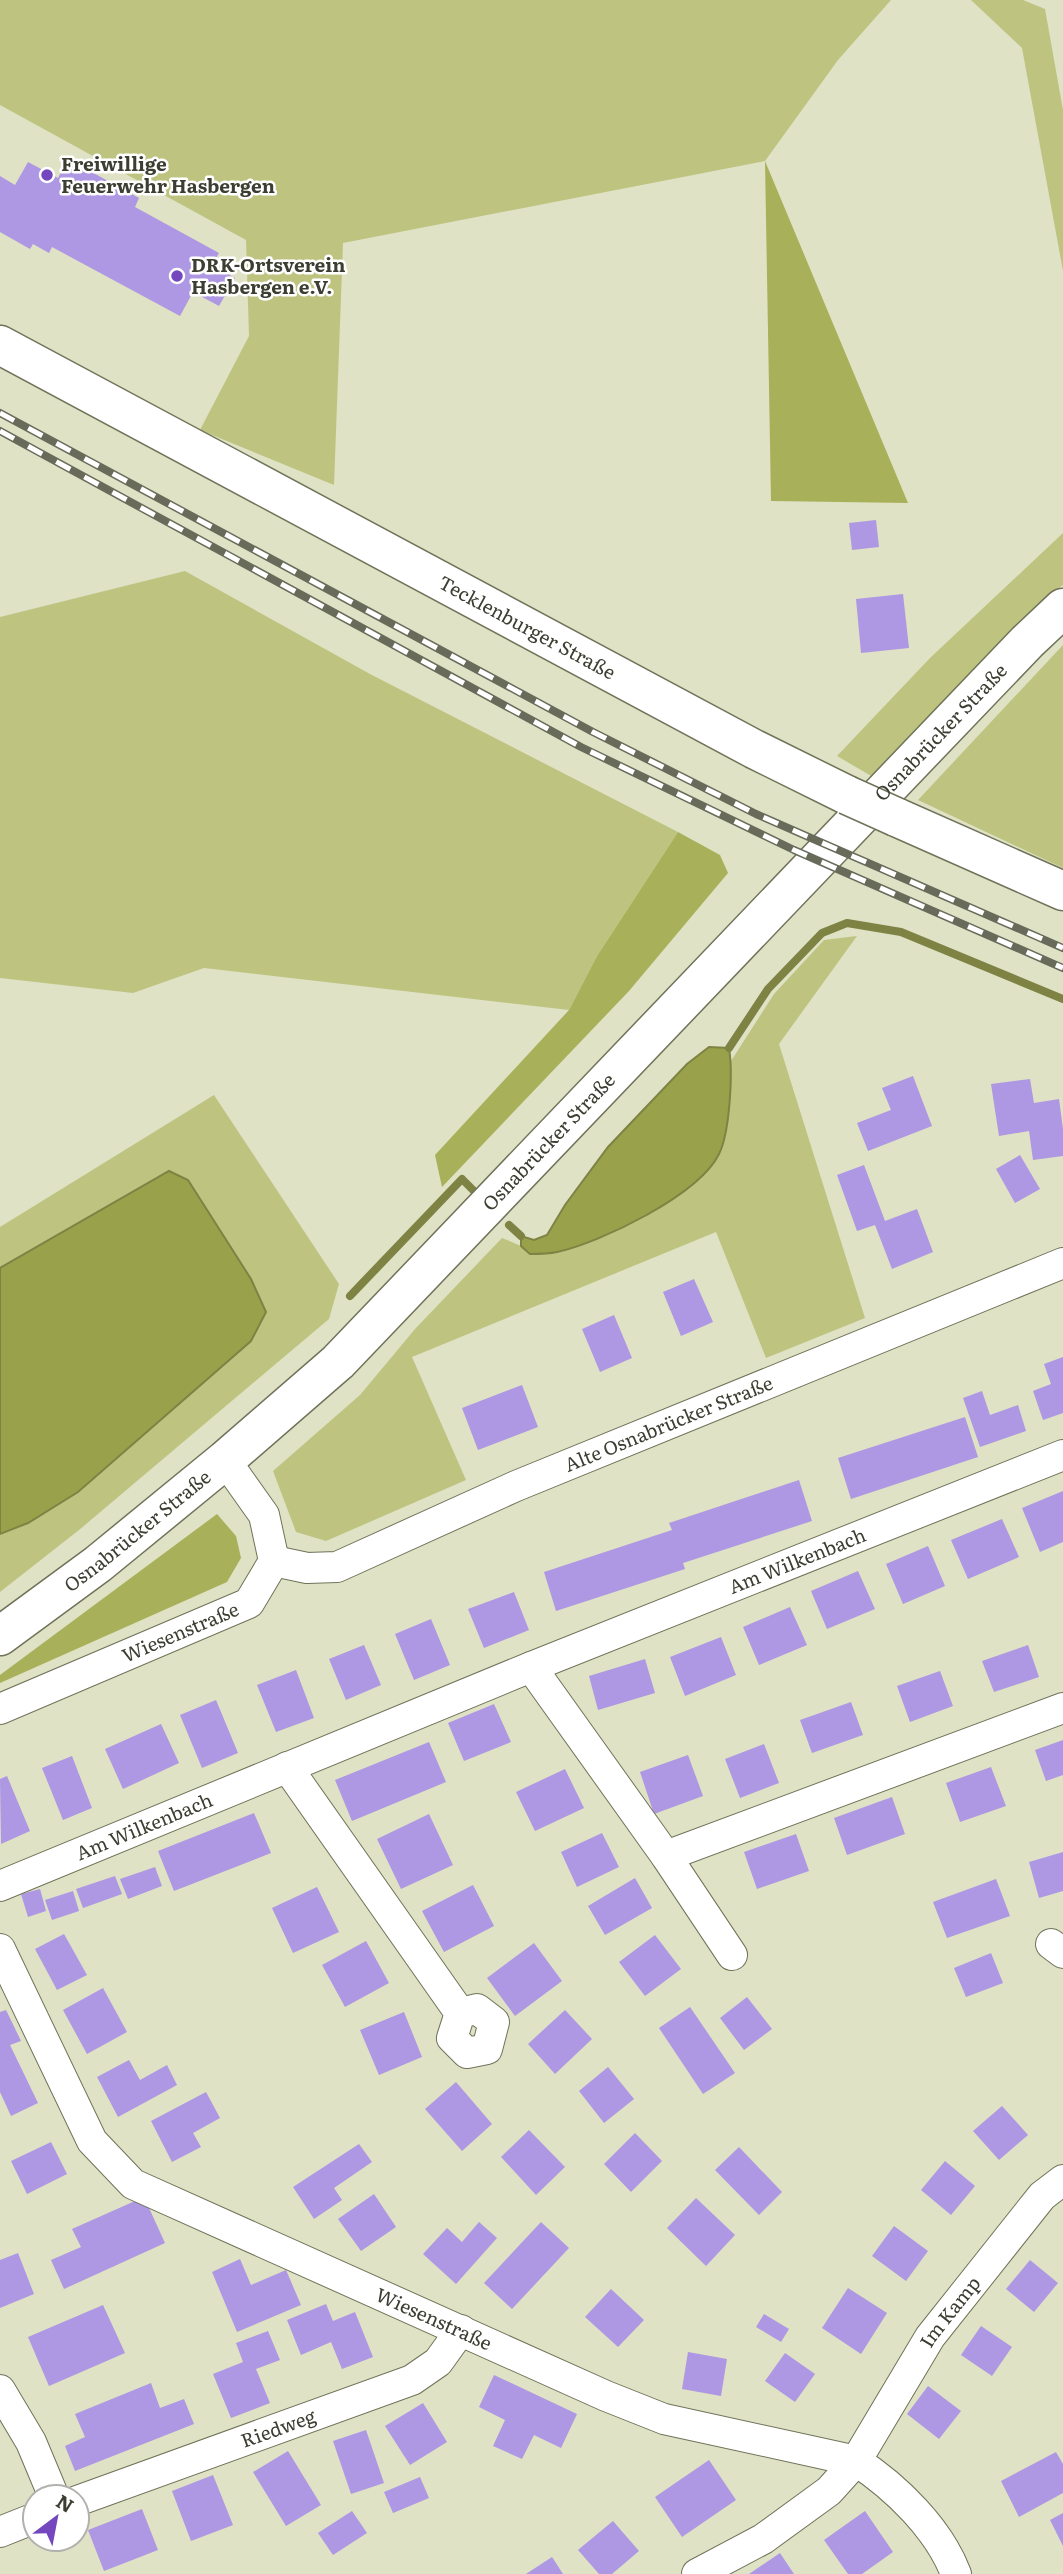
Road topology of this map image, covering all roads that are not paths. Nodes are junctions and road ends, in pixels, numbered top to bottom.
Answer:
1 (0, 345) edge
2 (1063, 608) edge
3 (1063, 891) edge
4 (1063, 1263) edge
5 (1063, 1455) edge
6 (225, 1460) junction
7 (274, 1561) junction
8 (0, 1636) edge
9 (531, 1667) junction
10 (1063, 1708) edge
11 (0, 1709) edge
12 (287, 1767) junction
13 (666, 1856) junction
14 (0, 1885) edge
15 (0, 1949) edge
16 (732, 1955) dead end
17 (460, 2013) dead end
18 (1063, 2180) edge
19 (461, 2330) junction
20 (0, 2390) edge
21 (856, 2461) junction
22 (48, 2483) edge
23 (91, 2496) edge
24 (21, 2524) edge
25 (0, 2532) edge
26 (696, 2574) edge
27 (956, 2574) edge

1 - 3 main road, Tecklenburger Straße, bridge
2 - 6 main road, Osnabrücker Straße
4 - 7 street, Alte Osnabrücker Straße
5 - 9 street, Am Wilkenbach
6 - 7 street
6 - 8 main road, Osnabrücker Straße
7 - 11 street, Wiesenstraße
9 - 12 street, Am Wilkenbach
9 - 13 street
10 - 13 street
12 - 14 street, Am Wilkenbach
12 - 17 street
13 - 16 street
15 - 19 street, Wiesenstraße
18 - 21 street, Im Kamp
19 - 21 street, Wiesenstraße
19 - 23 street, Riedweg
20 - 22 street
21 - 26 street, Im Kamp
21 - 27 street, Wiesenstraße
24 - 25 street

